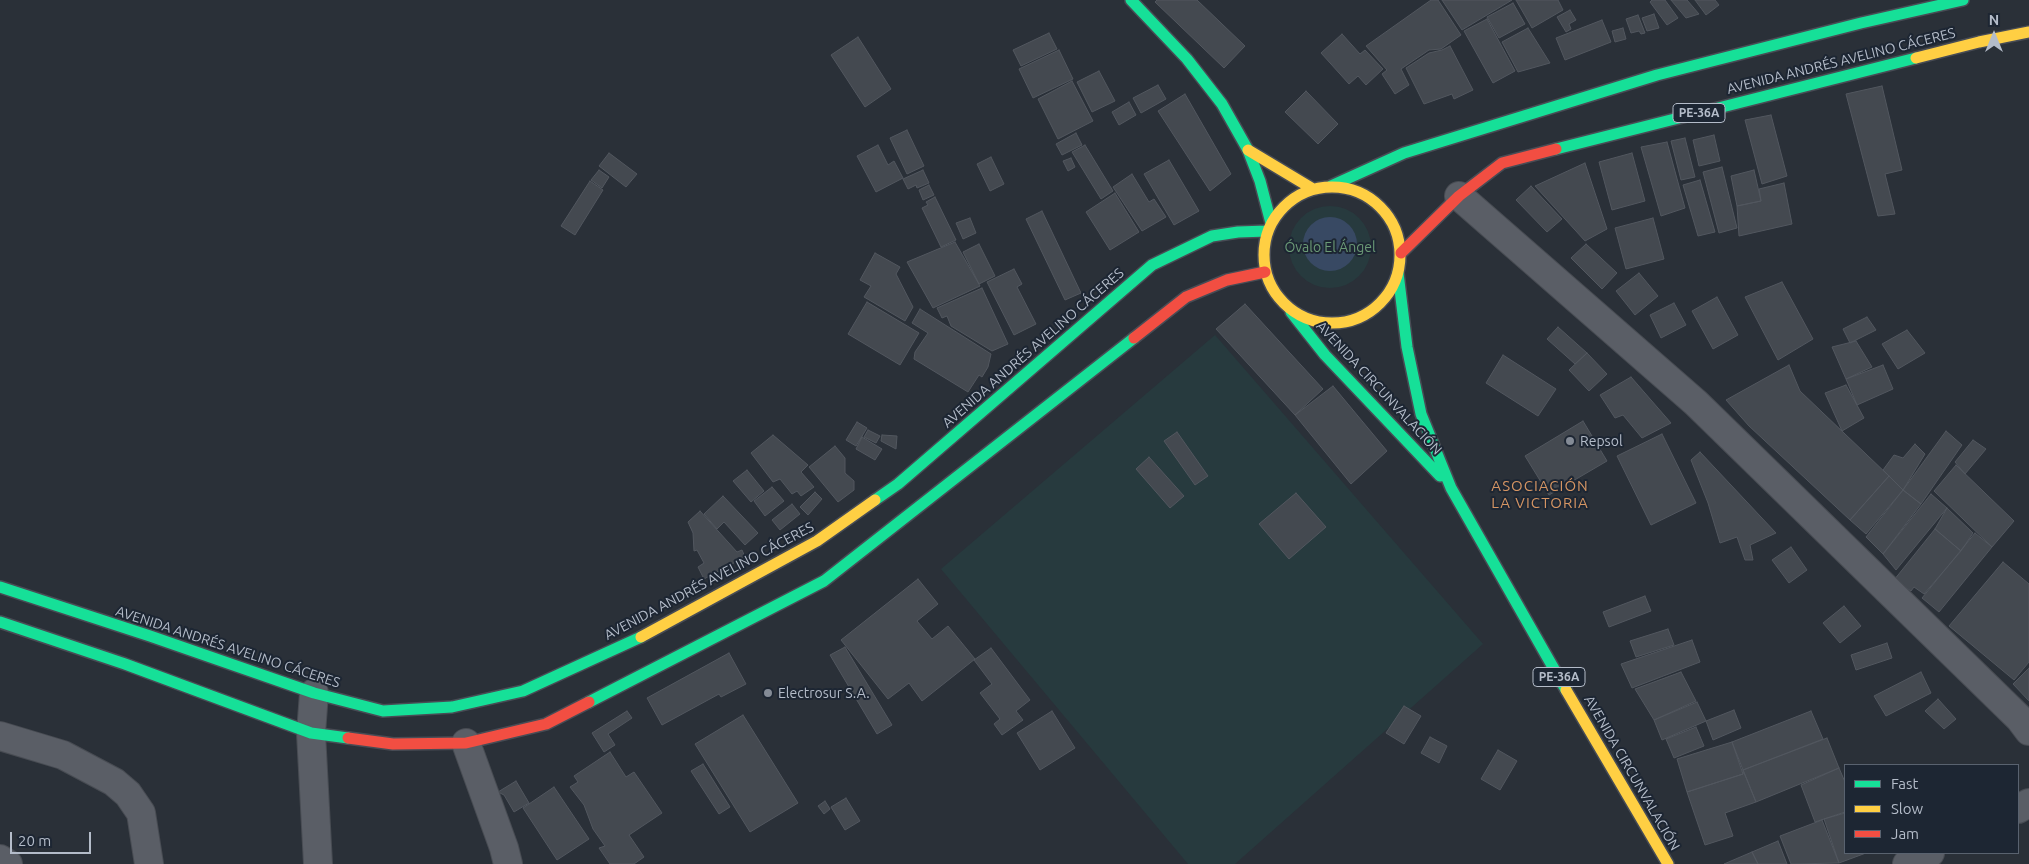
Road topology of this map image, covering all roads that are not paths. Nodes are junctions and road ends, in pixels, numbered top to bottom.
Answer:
1 (1131, 0) edge
2 (1963, 0) edge
3 (2029, 32) edge
4 (1248, 150) junction
5 (1331, 186) junction
6 (1313, 189) junction
7 (1459, 196) junction
8 (1269, 227) junction
9 (1401, 253) junction
10 (1265, 272) junction
11 (1398, 273) junction
12 (1286, 306) junction
13 (1451, 488) junction
14 (0, 587) edge
15 (0, 622) edge
16 (584, 663) junction
17 (314, 693) junction
18 (586, 703) junction
19 (2029, 731) edge
20 (311, 733) junction
21 (0, 736) edge
22 (466, 743) junction
23 (1928, 854) edge
24 (0, 859) edge
25 (8, 864) edge
26 (149, 864) edge
27 (318, 864) edge
28 (508, 864) edge
29 (1668, 864) edge
30 (1907, 864) edge

1 - 4 main road
2 - 5 main road
3 - 7 main road, AVENIDA ANDRÉS AVELINO CÁCERES / PE-36A
4 - 6 main road
4 - 8 main road
5 - 6 main road
5 - 9 main road
6 - 8 main road
7 - 9 main road, AVENIDA ANDRÉS AVELINO CÁCERES / PE-36A
7 - 19 street
8 - 10 main road
8 - 16 main road, AVENIDA ANDRÉS AVELINO CÁCERES
9 - 11 main road
10 - 12 main road
10 - 18 main road
11 - 12 main road
11 - 13 main road, AVENIDA CIRCUNVALACIÓN / PE-36A
12 - 13 main road, AVENIDA CIRCUNVALACIÓN / PE-36A
13 - 29 main road, AVENIDA CIRCUNVALACIÓN / PE-36A
14 - 17 main road, AVENIDA ANDRÉS AVELINO CÁCERES
15 - 20 main road
16 - 17 main road, AVENIDA ANDRÉS AVELINO CÁCERES
16 - 18 main road
17 - 20 street
18 - 22 main road
20 - 22 main road
20 - 27 street
21 - 26 street
22 - 28 street
23 - 30 street
24 - 25 street

